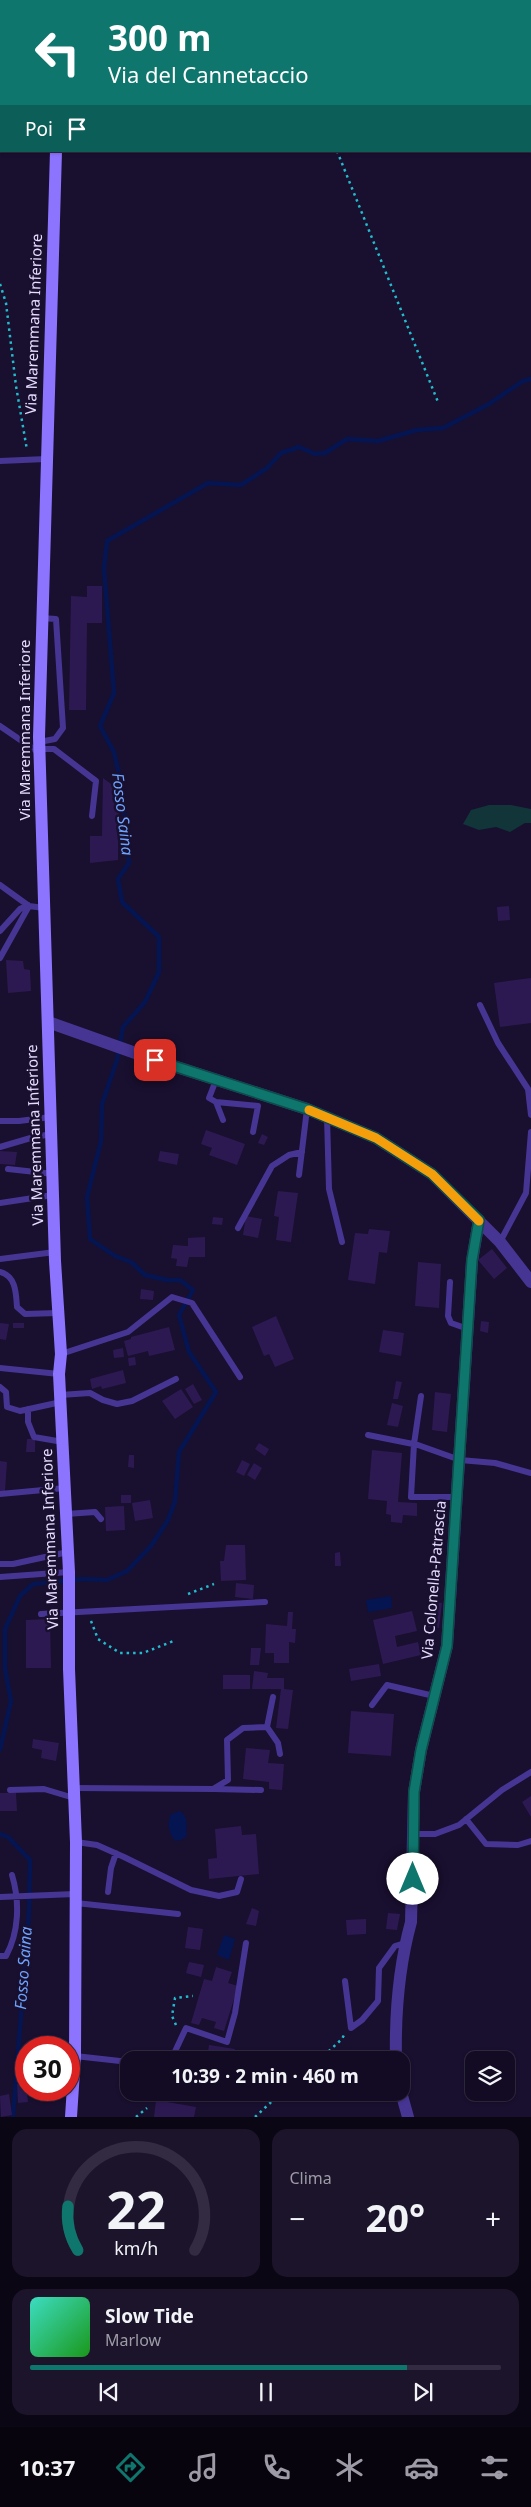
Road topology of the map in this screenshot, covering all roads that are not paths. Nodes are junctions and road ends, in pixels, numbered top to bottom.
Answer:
1 (56, 152) edge
2 (46, 459) junction
3 (0, 461) edge
4 (41, 618) junction
5 (0, 726) edge
6 (39, 748) junction
7 (92, 816) dead end
8 (0, 885) edge
9 (29, 905) junction
10 (44, 908) junction
11 (0, 931) edge
12 (0, 958) edge
13 (480, 1005) dead end
14 (48, 1022) junction
15 (216, 1080) junction
16 (216, 1102) junction
17 (307, 1109) junction
18 (531, 1115) edge
19 (52, 1117) junction
20 (326, 1117) junction
21 (223, 1120) dead end
22 (0, 1121) edge
23 (252, 1132) dead end
24 (531, 1132) edge
25 (52, 1134) junction
26 (0, 1147) edge
27 (302, 1152) junction
28 (8, 1169) dead end
29 (54, 1174) junction
30 (299, 1175) dead end
31 (54, 1195) junction
32 (0, 1203) edge
33 (479, 1220) junction
34 (238, 1228) dead end
35 (342, 1242) dead end
36 (500, 1242) junction
37 (55, 1252) junction
38 (0, 1259) edge
39 (0, 1272) edge
40 (450, 1282) dead end
41 (531, 1282) edge
42 (58, 1313) junction
43 (468, 1329) junction
44 (61, 1354) junction
45 (0, 1368) edge
46 (59, 1374) junction
47 (240, 1377) dead end
48 (176, 1379) dead end
49 (0, 1387) edge
50 (421, 1396) dead end
51 (61, 1398) junction
52 (28, 1409) junction
53 (368, 1435) dead end
54 (63, 1442) junction
55 (414, 1444) junction
56 (460, 1460) junction
57 (531, 1473) edge
58 (65, 1488) junction
59 (0, 1494) edge
60 (458, 1497) junction
61 (66, 1514) junction
62 (101, 1519) dead end
63 (68, 1552) junction
64 (0, 1564) edge
65 (69, 1574) junction
66 (0, 1577) edge
67 (265, 1602) dead end
68 (70, 1611) junction
69 (41, 1614) dead end
70 (434, 1696) junction
71 (273, 1697) dead end
72 (372, 1705) dead end
73 (267, 1727) junction
74 (280, 1754) dead end
75 (531, 1772) edge
76 (213, 1789) junction
77 (10, 1790) dead end
78 (261, 1790) dead end
79 (74, 1793) junction
80 (466, 1819) junction
81 (413, 1834) junction
82 (531, 1841) edge
83 (76, 1842) junction
84 (116, 1853) junction
85 (12, 1875) dead end
86 (241, 1880) dead end
87 (108, 1892) dead end
88 (18, 1895) junction
89 (0, 1897) edge
90 (76, 1898) junction
91 (178, 1914) dead end
92 (246, 1943) dead end
93 (405, 1943) junction
94 (0, 1956) edge
95 (345, 1980) dead end
96 (75, 2036) edge
97 (175, 2051) edge
98 (396, 2051) edge
99 (80, 2057) edge
100 (120, 2061) edge
101 (72, 2101) edge
102 (404, 2101) edge
103 (71, 2117) edge
104 (408, 2117) edge

1 - 2 main road, Via Maremmana Inferiore
2 - 3 lane
2 - 4 main road, Via Maremmana Inferiore
4 - 6 main road, Via Maremmana Inferiore
4 - 6 lane
5 - 6 lane
6 - 7 lane
6 - 10 main road, Via Maremmana Inferiore
8 - 9 lane
9 - 10 lane
9 - 11 lane
9 - 12 lane
10 - 14 main road, Via Maremmana Inferiore
13 - 18 lane
14 - 15 street
14 - 19 main road, Via Maremmana Inferiore
15 - 16 lane
15 - 17 street
16 - 21 lane
16 - 23 lane
17 - 20 street
17 - 27 lane
19 - 22 lane
19 - 25 main road, Via Maremmana Inferiore
20 - 33 street
20 - 35 lane
24 - 36 lane
25 - 26 lane
25 - 29 main road, Via Maremmana Inferiore
27 - 30 lane
27 - 34 lane
28 - 29 lane
29 - 31 main road, Via Maremmana Inferiore
31 - 32 lane
31 - 37 main road, Via Maremmana Inferiore
33 - 36 street
33 - 43 street, Via Colonella-Patrascia
36 - 41 street
37 - 38 lane
37 - 42 main road, Via Maremmana Inferiore
39 - 42 lane
40 - 43 lane
42 - 44 main road, Via Maremmana Inferiore
43 - 56 street, Via Colonella-Patrascia
44 - 46 main road, Via Maremmana Inferiore
44 - 47 lane
45 - 46 lane
46 - 51 main road, Via Maremmana Inferiore
48 - 51 lane
49 - 52 lane
50 - 55 lane
51 - 52 lane
51 - 54 main road, Via Maremmana Inferiore
52 - 54 lane
53 - 55 lane
54 - 58 main road, Via Maremmana Inferiore
55 - 56 lane
55 - 60 lane
56 - 57 lane
56 - 60 street, Via Colonella-Patrascia
58 - 59 lane
58 - 61 main road, Via Maremmana Inferiore
60 - 70 street, Via Colonella-Patrascia
61 - 62 lane
61 - 63 main road, Via Maremmana Inferiore
63 - 64 lane
63 - 65 main road, Via Maremmana Inferiore
65 - 66 lane
65 - 68 main road, Via Maremmana Inferiore
67 - 68 lane
68 - 69 lane
68 - 79 main road, Via Maremmana Inferiore
70 - 72 lane
70 - 81 street, Via Colonella-Patrascia
71 - 73 lane
73 - 74 lane
73 - 76 lane
75 - 80 lane
76 - 78 lane
76 - 79 lane
77 - 79 lane
79 - 83 main road, Via Maremmana Inferiore
80 - 81 lane
80 - 82 lane
81 - 93 street, Via Colonella-Patrascia
83 - 84 lane
83 - 90 main road, Via Maremmana Inferiore
84 - 86 lane
84 - 87 lane
85 - 88 lane
88 - 89 lane
88 - 90 lane
88 - 94 lane
90 - 91 lane
90 - 96 main road, Via Maremmana Inferiore
92 - 97 lane
93 - 95 lane
93 - 98 street, Via Colonella-Patrascia
99 - 100 lane
101 - 103 main road, Via Maremmana Inferiore
102 - 104 street

